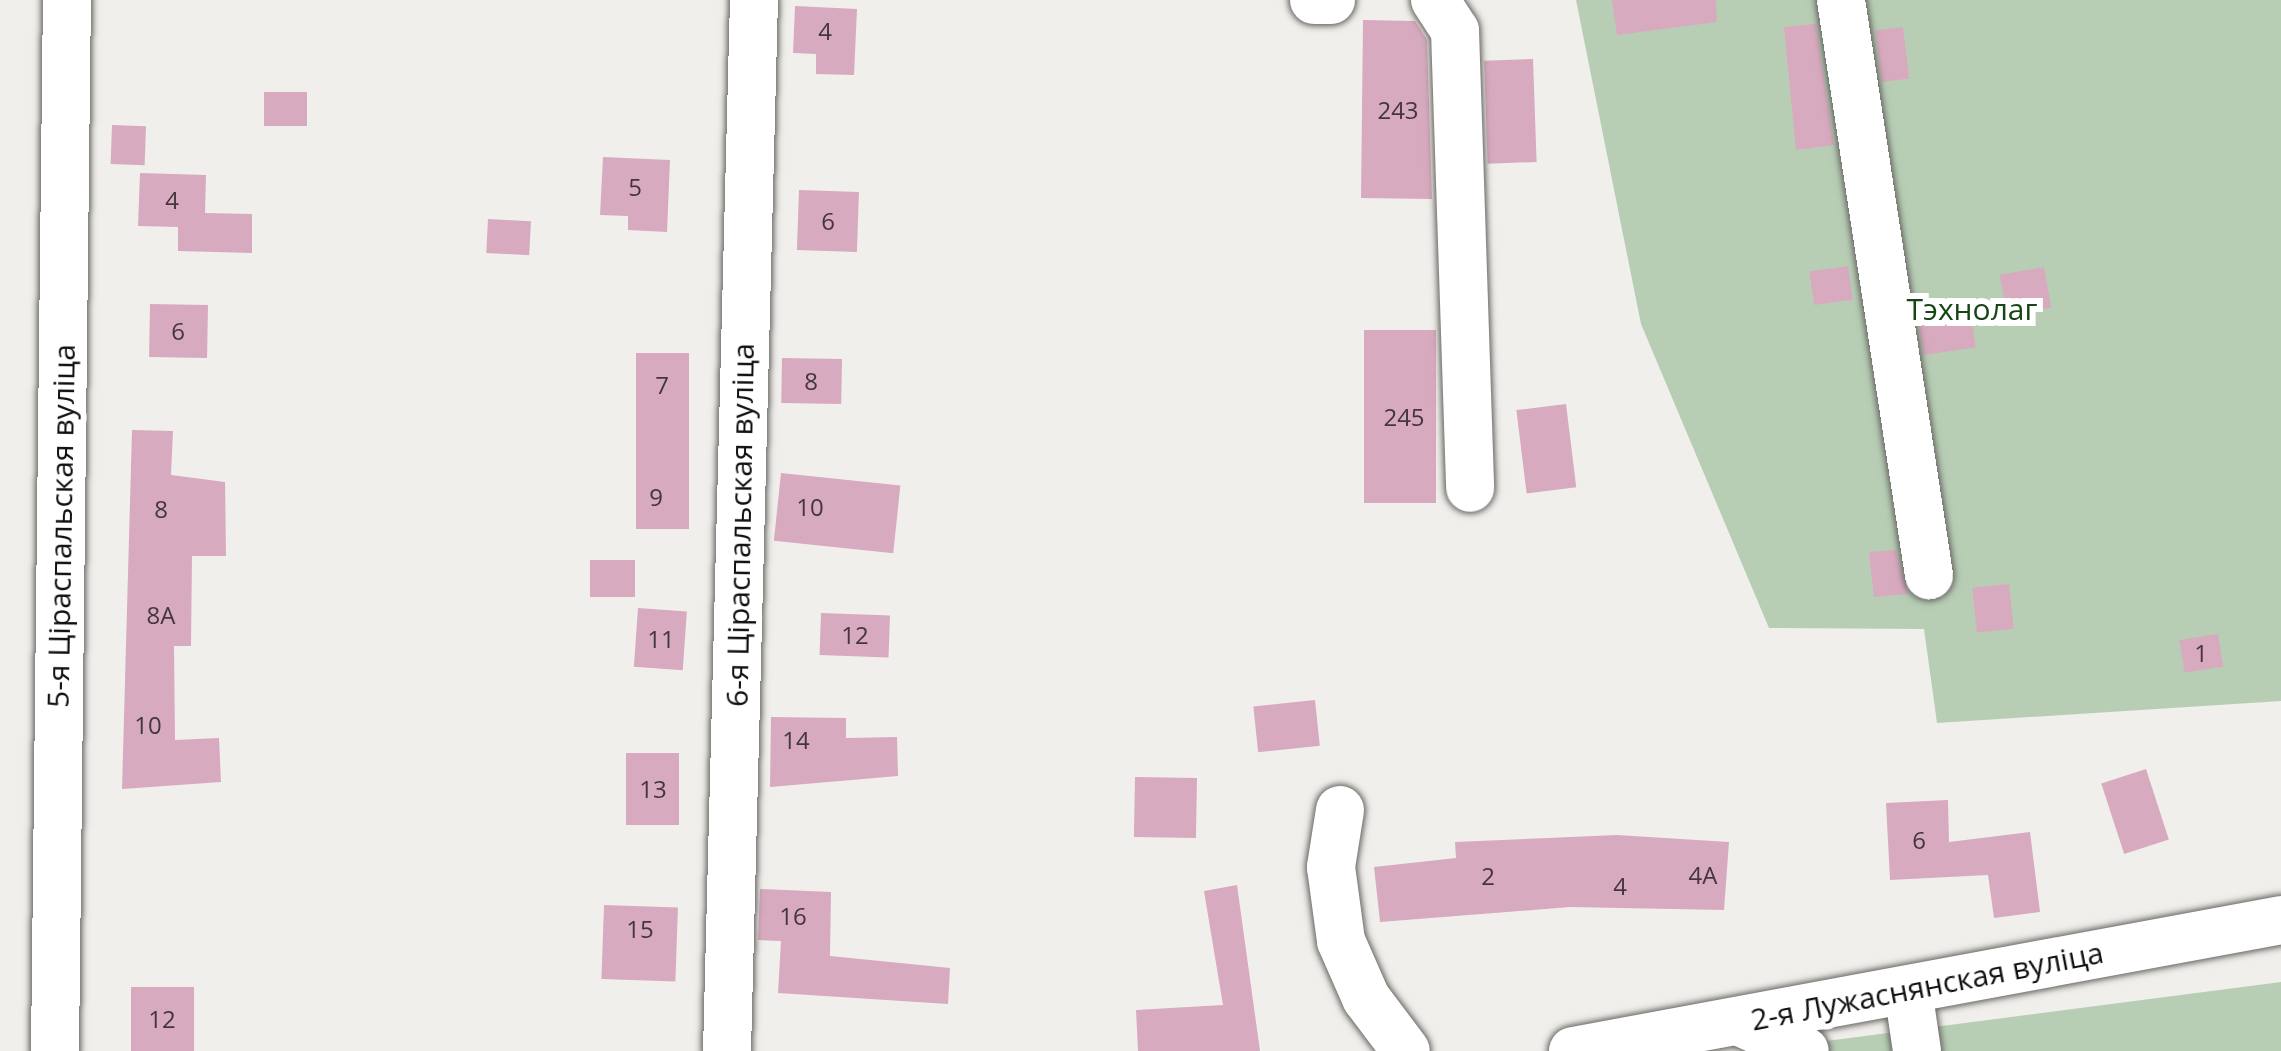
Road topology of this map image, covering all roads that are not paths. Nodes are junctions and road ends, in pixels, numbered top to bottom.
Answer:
1 (67, 0) edge
2 (754, 0) edge
3 (1314, 0) edge
4 (1331, 0) edge
5 (1435, 0) edge
6 (1841, 0) edge
7 (1470, 488) dead end
8 (1929, 575) dead end
9 (1340, 810) dead end
10 (2281, 920) edge
11 (1908, 990) junction
12 (1738, 1021) junction
13 (55, 1051) edge
14 (727, 1051) edge
15 (1406, 1051) edge
16 (1574, 1051) edge
17 (1804, 1051) edge
18 (1917, 1051) edge

1 - 13 street, 5-я Ціраспальская вуліца
2 - 14 street, 6-я Ціраспальская вуліца
3 - 4 street
5 - 7 street
6 - 8 street
9 - 15 street
10 - 11 street, 2-я Лужаснянская вуліца
11 - 12 street, 2-я Лужаснянская вуліца
11 - 18 street
12 - 16 street, 2-я Лужаснянская вуліца
12 - 17 street

